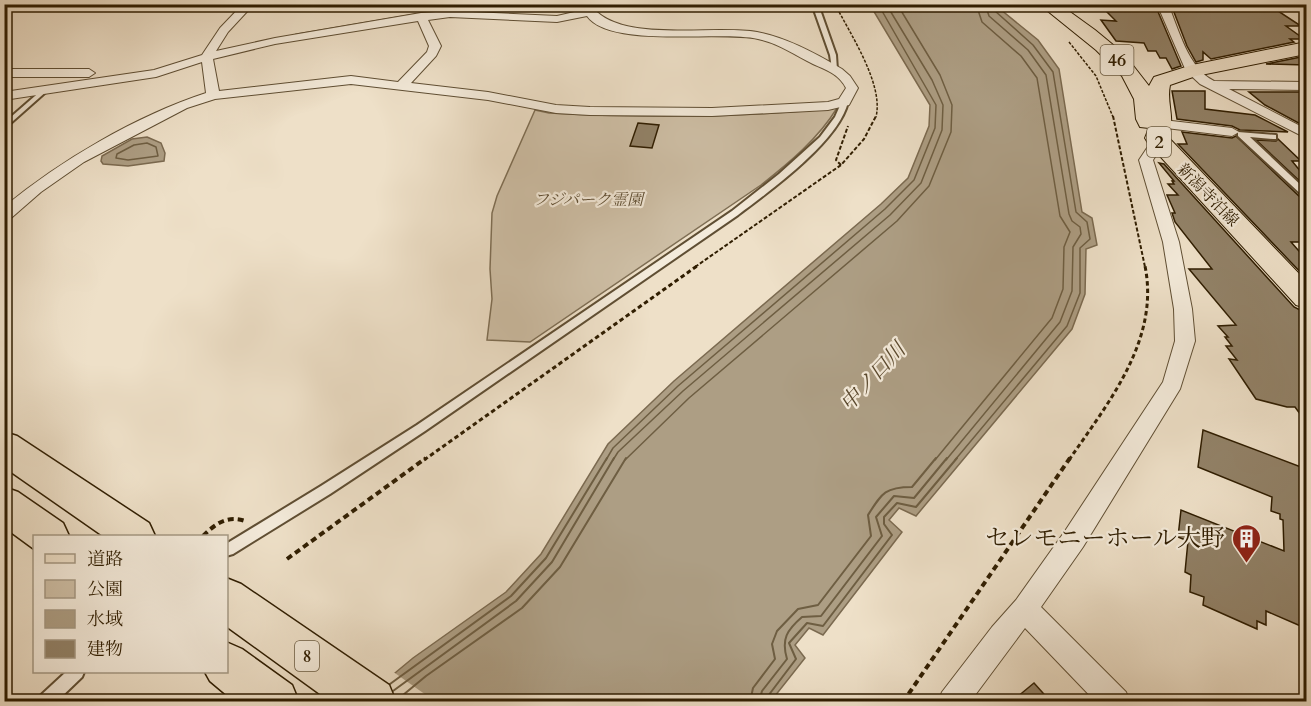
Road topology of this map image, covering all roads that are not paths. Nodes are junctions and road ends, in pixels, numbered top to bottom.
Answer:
1 (249, 4) edge
2 (815, 4) edge
3 (1162, 4) edge
4 (585, 9) edge
5 (1044, 10) edge
6 (421, 16) junction
7 (1306, 48) edge
8 (207, 56) junction
9 (835, 69) junction
10 (4, 73) edge
11 (146, 74) junction
12 (1201, 78) junction
13 (402, 85) junction
14 (1306, 86) edge
15 (45, 90) junction
16 (213, 95) junction
17 (4, 96) edge
18 (844, 102) junction
19 (4, 127) edge
20 (1238, 133) junction
21 (1306, 134) edge
22 (1161, 137) junction
23 (1273, 137) dead end
24 (1306, 194) edge
25 (4, 216) edge
26 (1306, 298) edge
27 (4, 447) edge
28 (4, 504) edge
29 (46, 535) edge
30 (132, 535) edge
31 (228, 550) edge
32 (235, 604) edge
33 (1025, 609) junction
34 (228, 667) edge
35 (76, 673) edge
36 (44, 702) edge
37 (275, 702) edge
38 (372, 702) edge
39 (952, 702) edge
40 (1116, 702) edge

1 - 8 street
2 - 9 lane
3 - 12 street
4 - 6 street
4 - 9 street
5 - 22 main road, 46
6 - 8 street
6 - 13 street
7 - 12 main road, 2
8 - 11 street
8 - 16 street
9 - 18 street
10 - 11 street
11 - 15 street
12 - 14 street
12 - 21 street
12 - 22 main road, 2
13 - 16 street
13 - 18 street
15 - 17 street
15 - 19 lane
16 - 25 street
18 - 31 lane
20 - 22 street
20 - 23 lane
20 - 24 lane
22 - 26 main road, 新潟寺泊線 / 2
22 - 33 street
27 - 30 highway
28 - 29 highway
32 - 38 highway, 8
33 - 39 street
33 - 40 street
34 - 37 highway
35 - 36 lane

